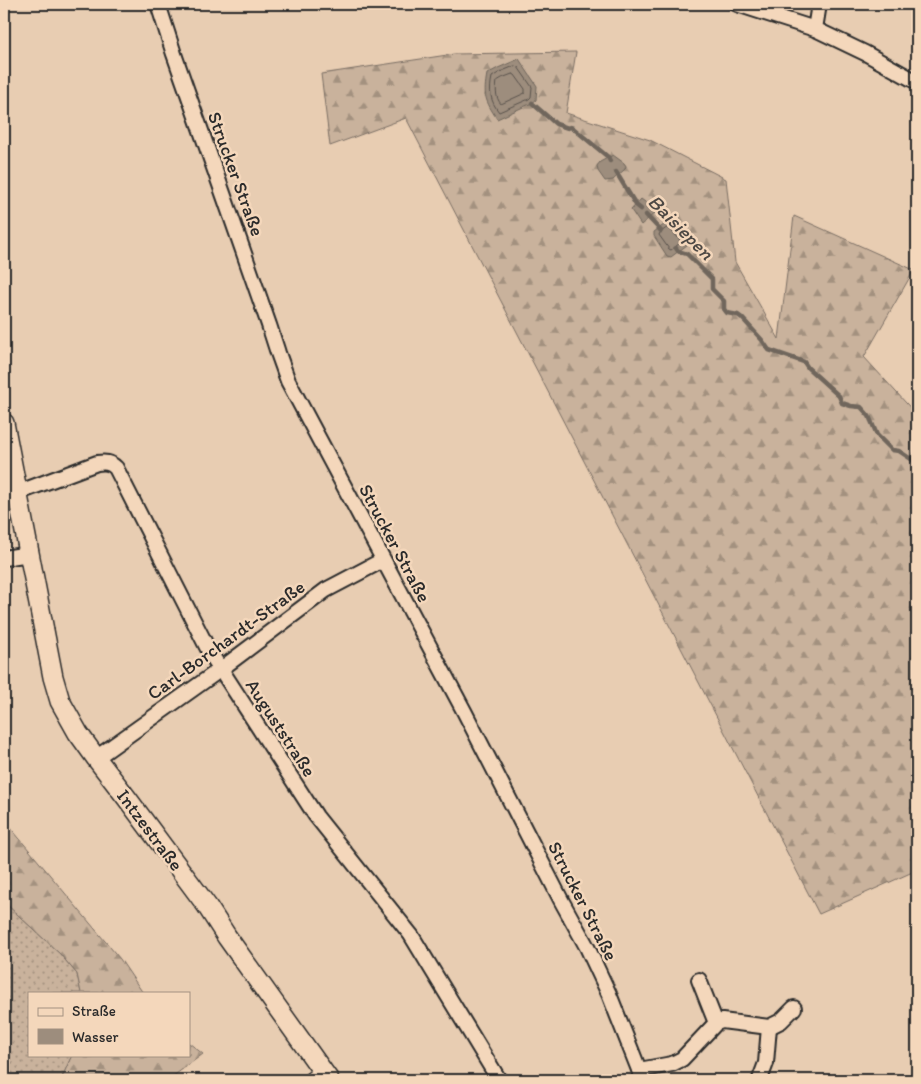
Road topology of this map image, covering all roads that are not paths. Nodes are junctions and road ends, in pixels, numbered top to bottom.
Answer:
1 (158, 4) edge
2 (737, 4) edge
3 (820, 4) edge
4 (815, 29) junction
5 (917, 82) edge
6 (4, 423) edge
7 (18, 493) junction
8 (29, 554) junction
9 (4, 558) edge
10 (383, 560) junction
11 (221, 669) junction
12 (96, 758) junction
13 (699, 980) dead end
14 (794, 1008) dead end
15 (716, 1024) junction
16 (769, 1027) junction
17 (641, 1075) edge
18 (321, 1077) edge
19 (760, 1079) dead end
20 (499, 1080) edge

1 - 10 street, Strucker Straße
2 - 4 street
3 - 4 street
4 - 5 street
6 - 7 main road, Intzestraße
7 - 8 main road, Intzestraße
7 - 11 street, Auguststraße
8 - 9 street
8 - 12 main road, Intzestraße
10 - 11 street, Carl-Borchardt-Straße
10 - 17 street, Strucker Straße
11 - 12 street, Carl-Borchardt-Straße
11 - 20 street, Auguststraße
12 - 18 main road, Intzestraße
13 - 15 street
14 - 16 street
15 - 16 street
15 - 17 street
16 - 19 street

